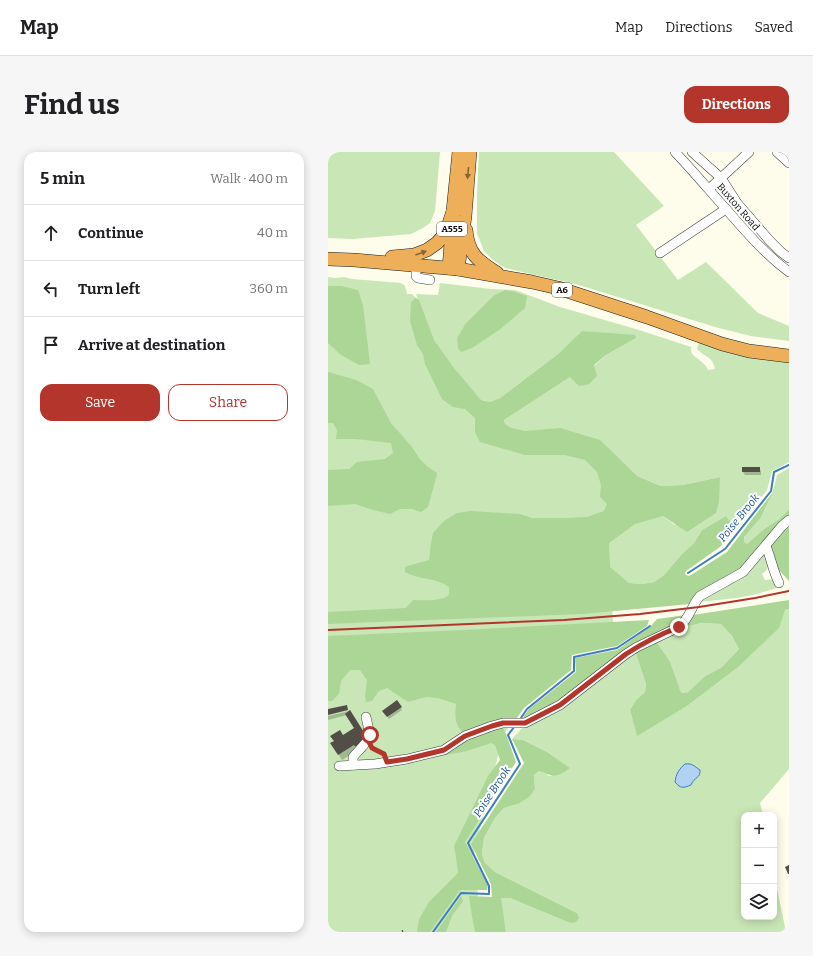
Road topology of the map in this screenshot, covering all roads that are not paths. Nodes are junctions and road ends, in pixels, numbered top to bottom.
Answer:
1 (459, 152) edge
2 (470, 152) edge
3 (675, 152) edge
4 (692, 152) edge
5 (749, 152) edge
6 (777, 152) edge
7 (789, 163) edge
8 (721, 178) junction
9 (708, 189) junction
10 (461, 192) junction
11 (726, 208) junction
12 (459, 214) junction
13 (660, 253) dead end
14 (789, 258) edge
15 (328, 259) edge
16 (354, 260) junction
17 (416, 265) junction
18 (453, 269) junction
19 (789, 272) edge
20 (503, 276) junction
21 (430, 280) dead end
22 (789, 356) edge
23 (789, 520) edge
24 (766, 546) junction
25 (779, 583) dead end
26 (366, 717) dead end
27 (352, 765) junction
28 (339, 766) dead end

1 - 10 highway, A555
2 -> 10 highway, A555
3 - 9 street, Buxton Road
4 - 8 street, Buxton Road
5 - 8 street
6 - 7 street
8 - 9 street
8 - 14 street, Buxton Road
9 - 11 street, Buxton Road
10 - 12 highway, A555
11 - 13 street
11 - 19 street, Buxton Road
16 -> 12 highway
12 - 18 highway, A555
12 - 20 highway
15 - 16 highway, A6
16 - 17 highway, A6
17 - 18 highway, A6
17 - 21 street
18 - 20 highway, A6
20 - 22 highway, A6
23 - 24 street
24 - 25 street
24 - 27 street
26 - 27 street
27 - 28 street

